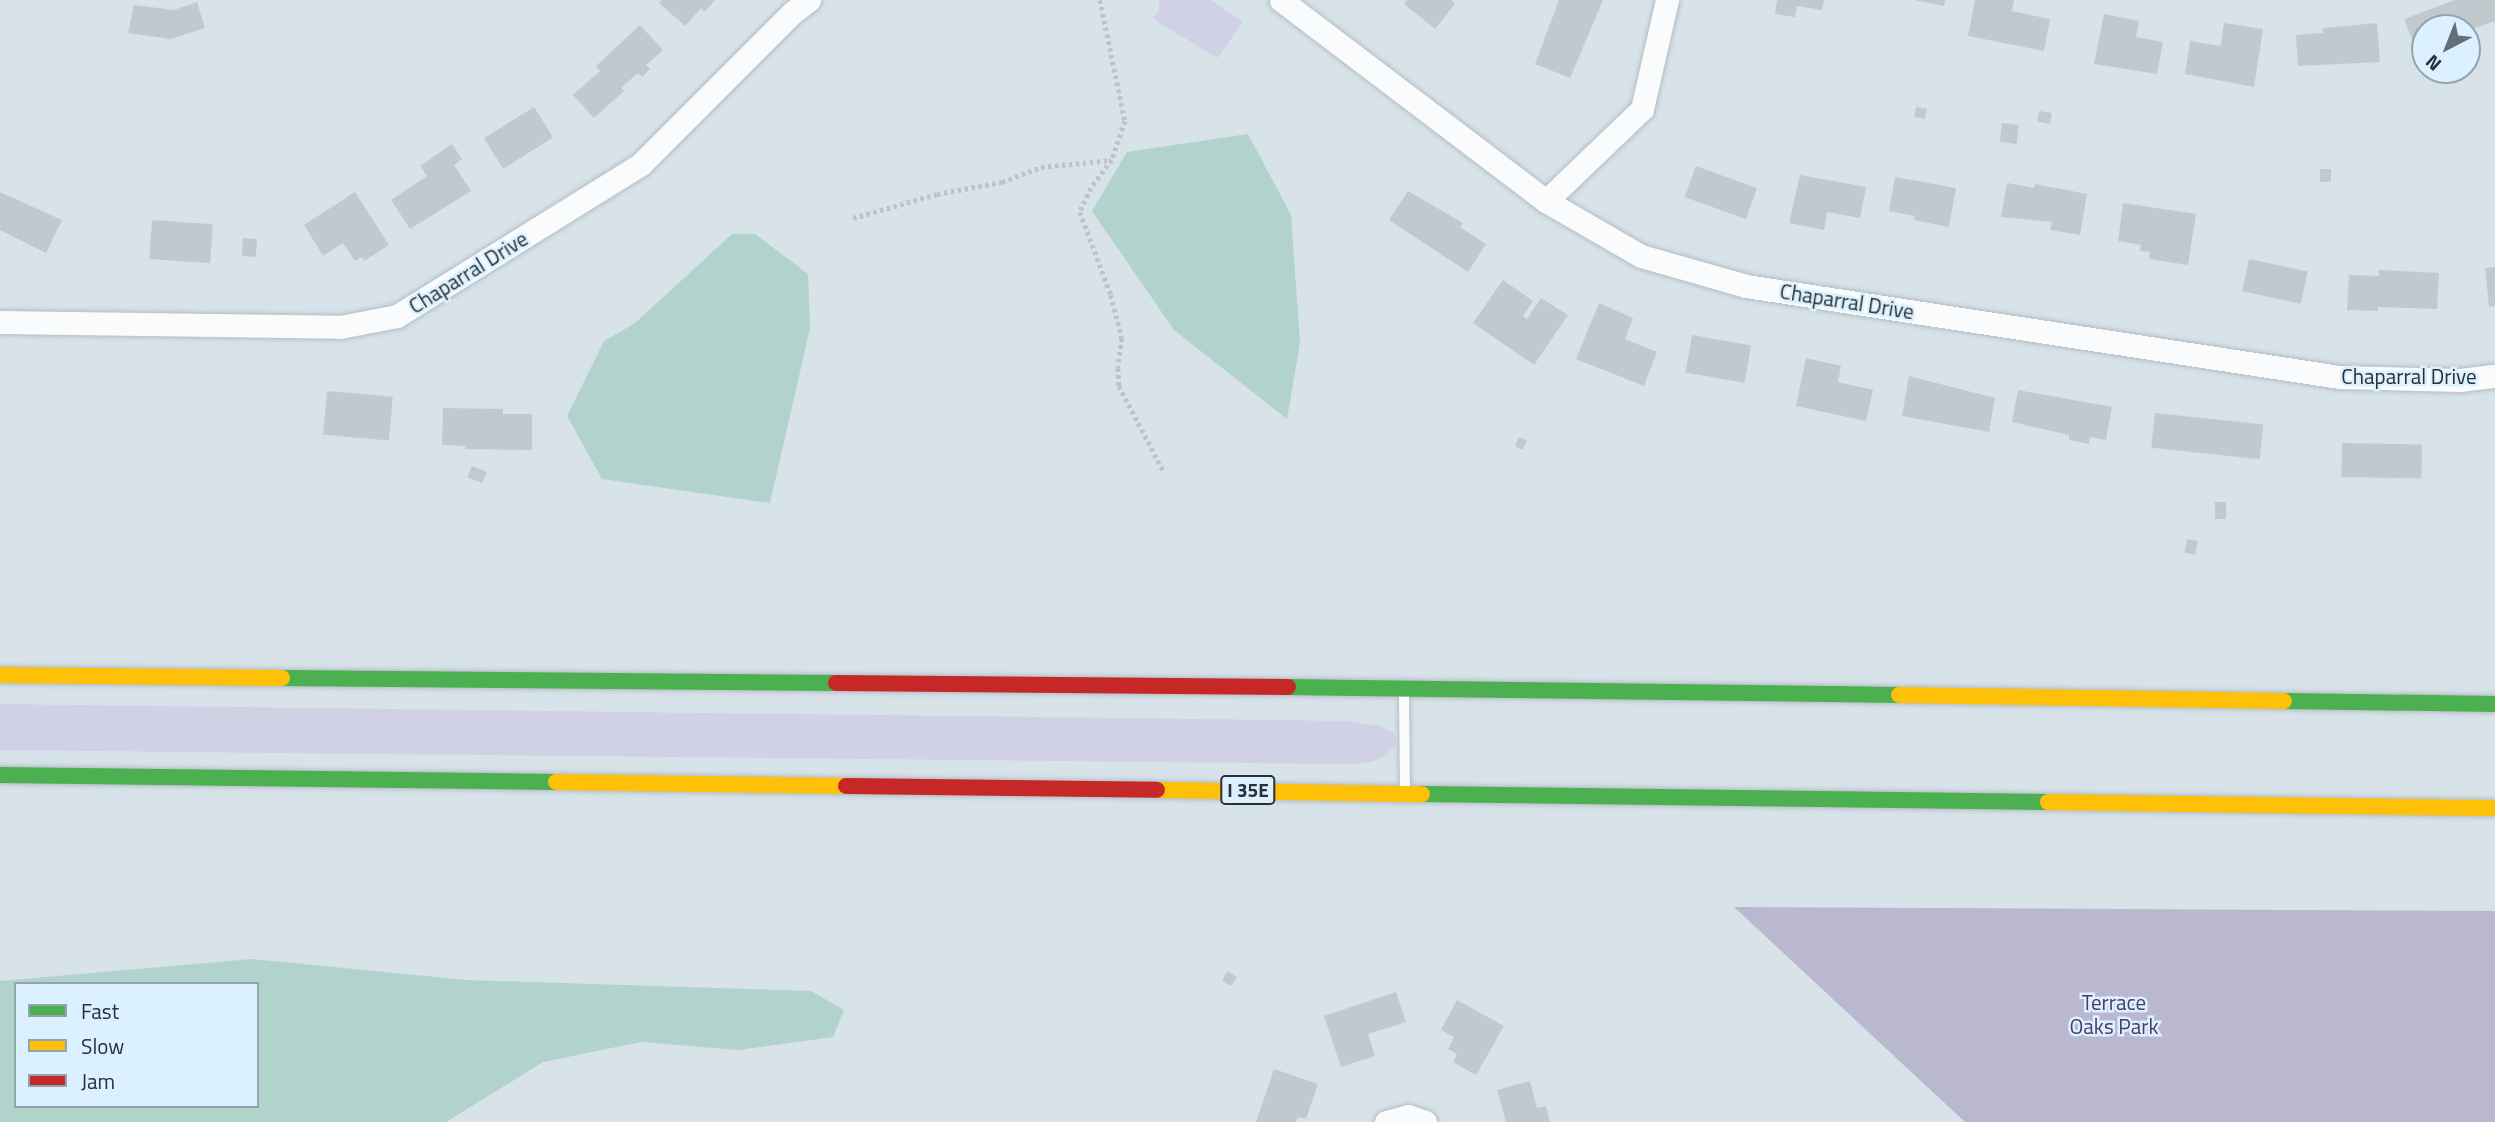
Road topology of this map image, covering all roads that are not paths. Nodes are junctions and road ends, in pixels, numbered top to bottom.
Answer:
1 (809, 0) edge
2 (1281, 0) edge
3 (1667, 0) edge
4 (1546, 201) junction
5 (0, 322) edge
6 (2495, 376) edge
7 (0, 675) edge
8 (1404, 688) junction
9 (2495, 704) edge
10 (0, 775) edge
11 (1405, 792) junction
12 (2495, 808) edge
13 (1386, 1122) edge
14 (1425, 1122) edge

1 - 5 street, Chaparral Drive
2 - 4 street, Chaparral Drive
3 - 4 street
4 - 6 street, Chaparral Drive
7 - 8 highway
8 - 9 highway
8 - 11 lane
10 - 11 highway, I 35E
11 - 12 highway, I 35E
13 - 14 street

